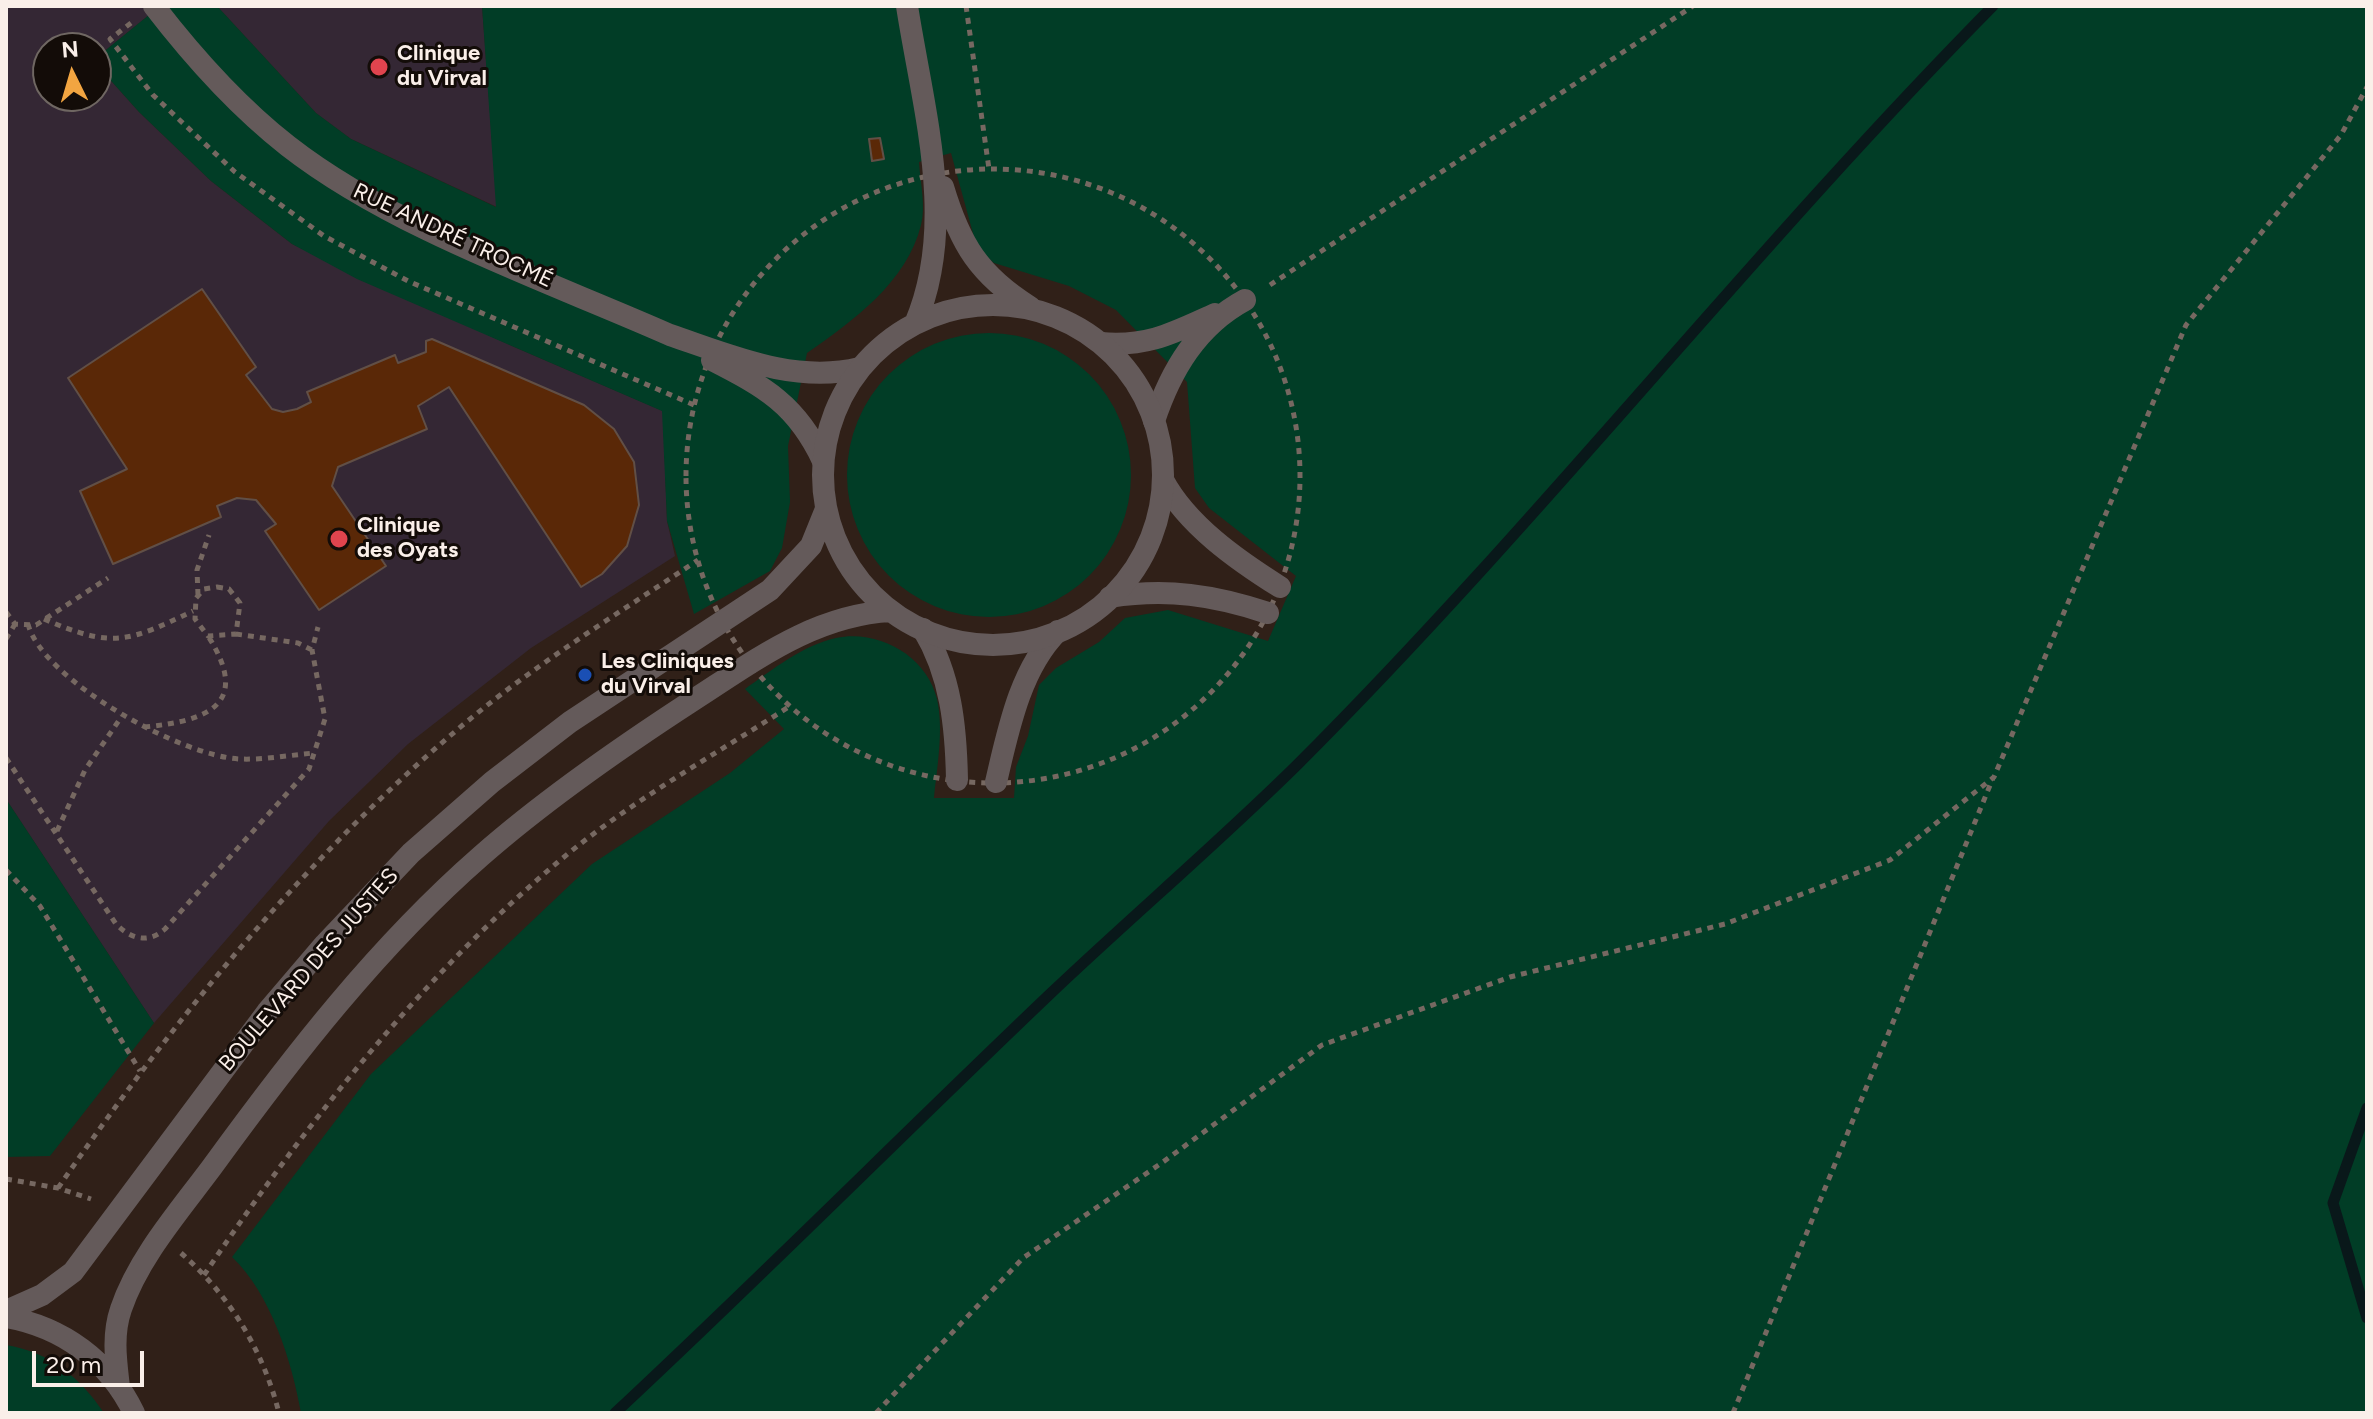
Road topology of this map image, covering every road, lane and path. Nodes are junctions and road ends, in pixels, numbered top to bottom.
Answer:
1 (154, 6) edge
2 (907, 6) edge
3 (966, 6) edge
4 (1693, 6) edge
5 (2367, 87) edge
6 (989, 169) junction
7 (936, 174) junction
8 (1254, 295) junction
9 (1036, 310) junction
10 (915, 324) junction
11 (1101, 343) junction
12 (711, 354) junction
13 (860, 368) junction
14 (1154, 421) junction
15 (823, 461) junction
16 (1163, 480) junction
17 (826, 509) junction
18 (209, 535) dead end
19 (698, 560) junction
20 (108, 578) dead end
21 (1280, 587) junction
22 (198, 595) junction
23 (1110, 597) junction
24 (193, 611) junction
25 (891, 611) junction
26 (6, 612) edge
27 (1268, 613) junction
28 (44, 619) junction
29 (723, 623) junction
30 (15, 624) junction
31 (28, 624) junction
32 (318, 627) dead end
33 (923, 629) junction
34 (1058, 631) junction
35 (236, 634) junction
36 (208, 636) junction
37 (6, 639) edge
38 (312, 650) junction
39 (750, 664) junction
40 (790, 706) junction
41 (122, 716) junction
42 (143, 727) junction
43 (314, 753) junction
44 (6, 758) edge
45 (1994, 777) junction
46 (957, 780) junction
47 (996, 782) junction
48 (57, 832) junction
49 (6, 870) edge
50 (140, 1071) junction
51 (58, 1188) dead end
52 (204, 1275) dead end
53 (6, 1314) edge
54 (119, 1387) junction
55 (134, 1413) edge
56 (876, 1413) edge
57 (1733, 1413) edge

1 - 12 street, RUE ANDRÉ TROCMÉ
2 - 7 street
3 - 6 path
4 - 8 path
5 - 45 path
6 - 7 path
6 - 8 path
7 - 9 street
7 - 10 street
7 - 12 path
8 - 11 street
8 - 14 street
8 - 21 path
9 - 10 street
9 - 11 street
10 - 13 street
11 - 14 street
12 - 13 street, RUE ANDRÉ TROCMÉ
12 - 15 street, RUE ANDRÉ TROCMÉ
12 - 19 path
13 - 15 street
14 - 16 street
15 - 17 street
16 - 21 street
16 - 23 street
17 - 25 street
17 - 29 street, BOULEVARD DES JUSTES
18 - 22 path
19 - 29 path
19 - 50 path
20 - 28 path
21 - 27 path
22 - 24 path
22 - 35 path
23 - 27 street
23 - 34 street
24 - 28 path
24 - 36 path
25 - 33 street
25 - 39 street, BOULEVARD DES JUSTES
26 - 30 path
27 - 47 path
28 - 31 path
29 - 39 path
29 - 53 street, BOULEVARD DES JUSTES
30 - 31 path
30 - 37 path
31 - 41 path
32 - 38 path
33 - 34 street
33 - 46 street
34 - 47 street
35 - 36 path
35 - 38 path
36 - 42 path
38 - 43 path
39 - 40 path
39 - 54 street, BOULEVARD DES JUSTES
40 - 46 path
40 - 52 path
41 - 42 path
41 - 48 path
42 - 43 path
43 - 48 path
44 - 48 path
45 - 56 path
45 - 57 path
46 - 47 path
49 - 50 path
50 - 51 path
53 - 54 street
54 - 55 street

